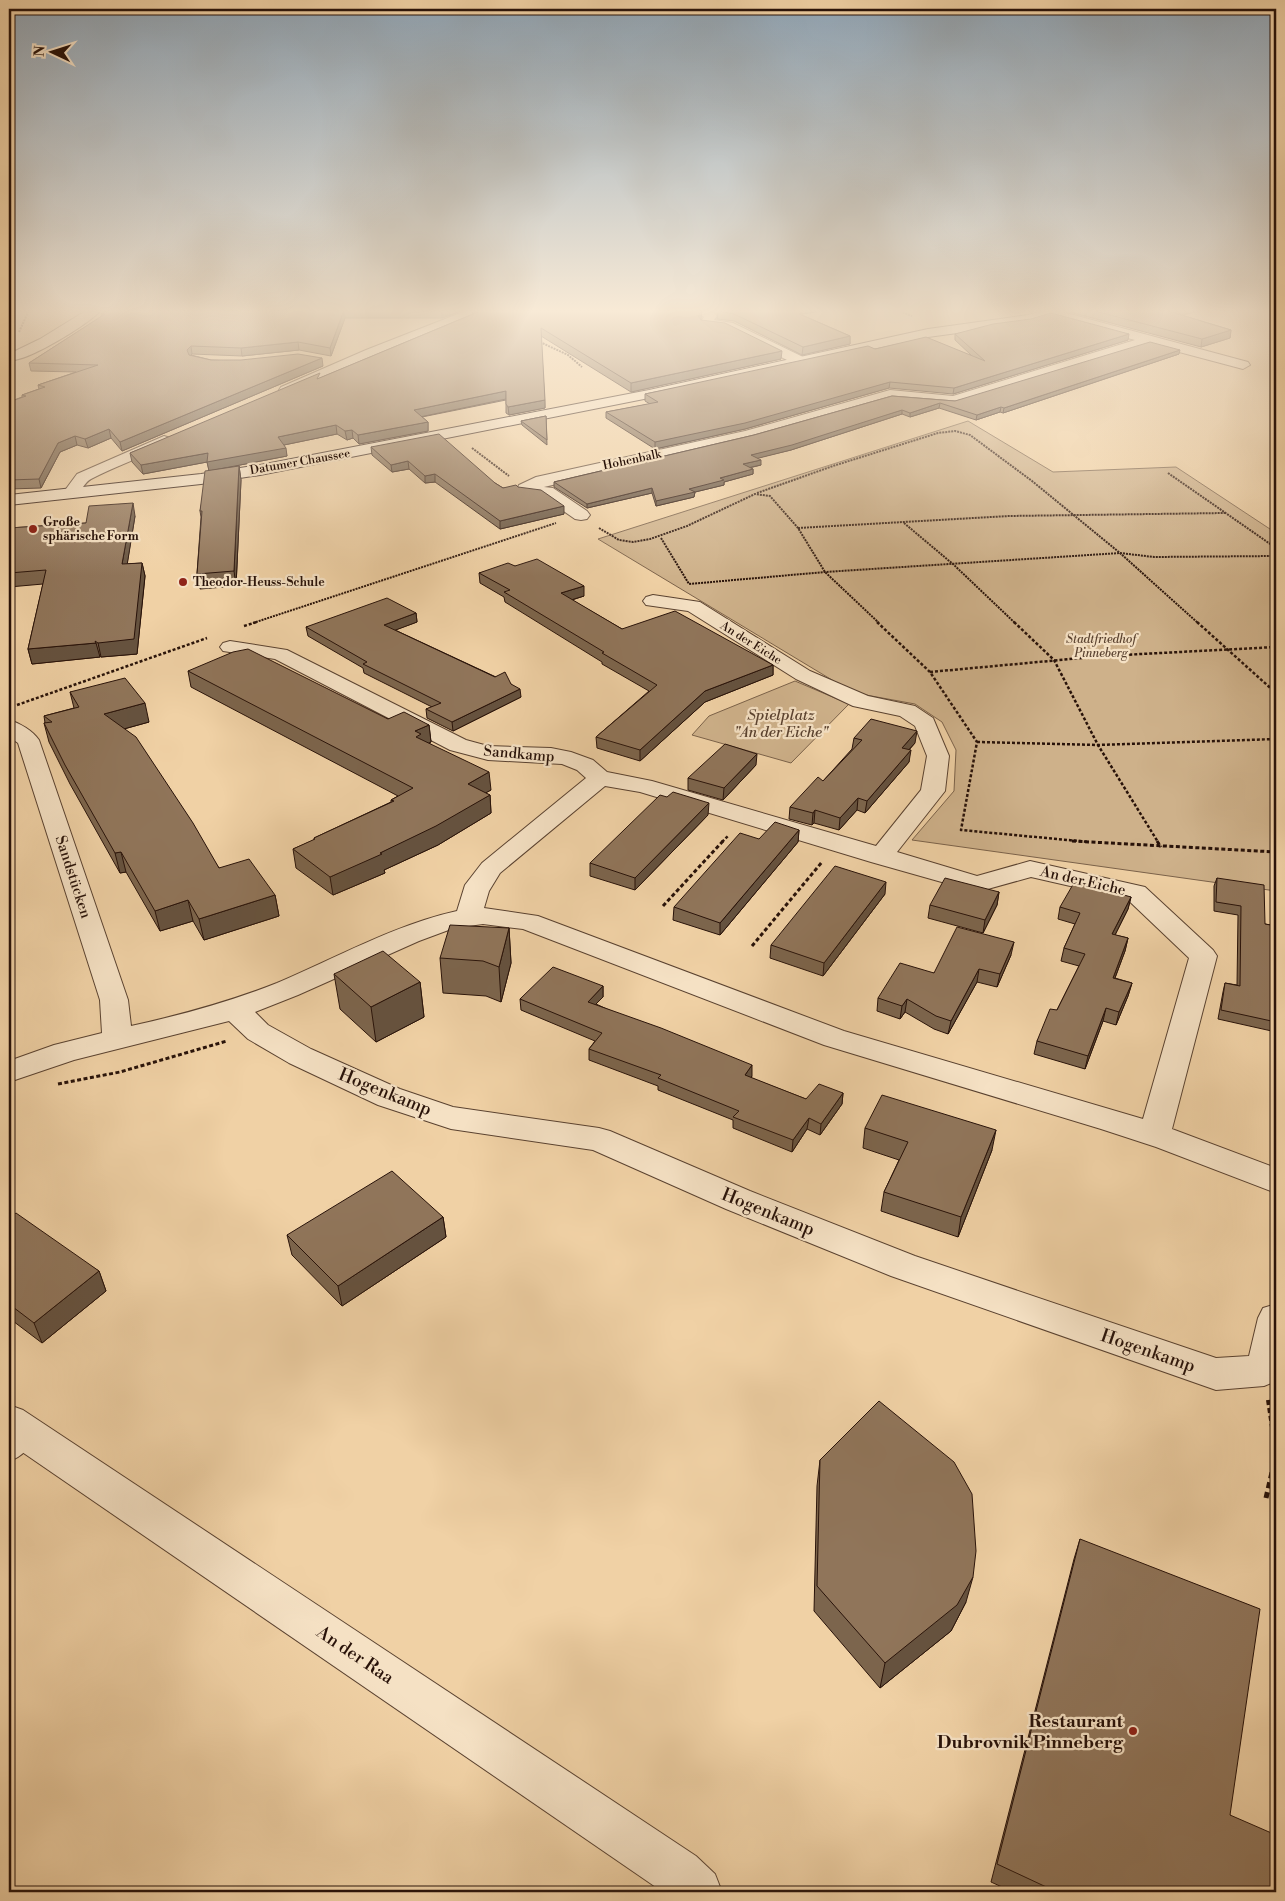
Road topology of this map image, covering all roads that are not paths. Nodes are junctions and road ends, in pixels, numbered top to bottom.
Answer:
1 (625, 399) edge
2 (874, 399) edge
3 (940, 399) edge
4 (958, 399) edge
5 (178, 435) edge
6 (71, 493) junction
7 (9, 500) edge
8 (581, 515) road end
9 (654, 602) dead end
10 (221, 642) road end
11 (12, 716) edge
12 (600, 778) junction
13 (880, 857) junction
14 (470, 917) junction
15 (234, 1009) junction
16 (117, 1038) junction
17 (9, 1072) edge
18 (1155, 1134) junction
19 (1276, 1181) edge
20 (1276, 1318) edge
21 (15, 1435) edge
22 (697, 1892) edge

1 - 6 street, Datumer Chaussee
2 - 8 street, Hohenbalk
3 - 4 street, Hohenbalk
5 - 6 street
6 - 7 street, Datumer Chaussee
9 - 13 street, An der Eiche
10 - 12 street, Sandkamp
11 - 16 street, Sandstücken
12 - 13 street, An der Eiche
12 - 14 street
13 - 18 street, An der Eiche
14 - 15 street
14 - 18 street
15 - 16 street
15 - 20 street, Hogenkamp
16 - 17 street
18 - 19 street
21 - 22 street, An der Raa

